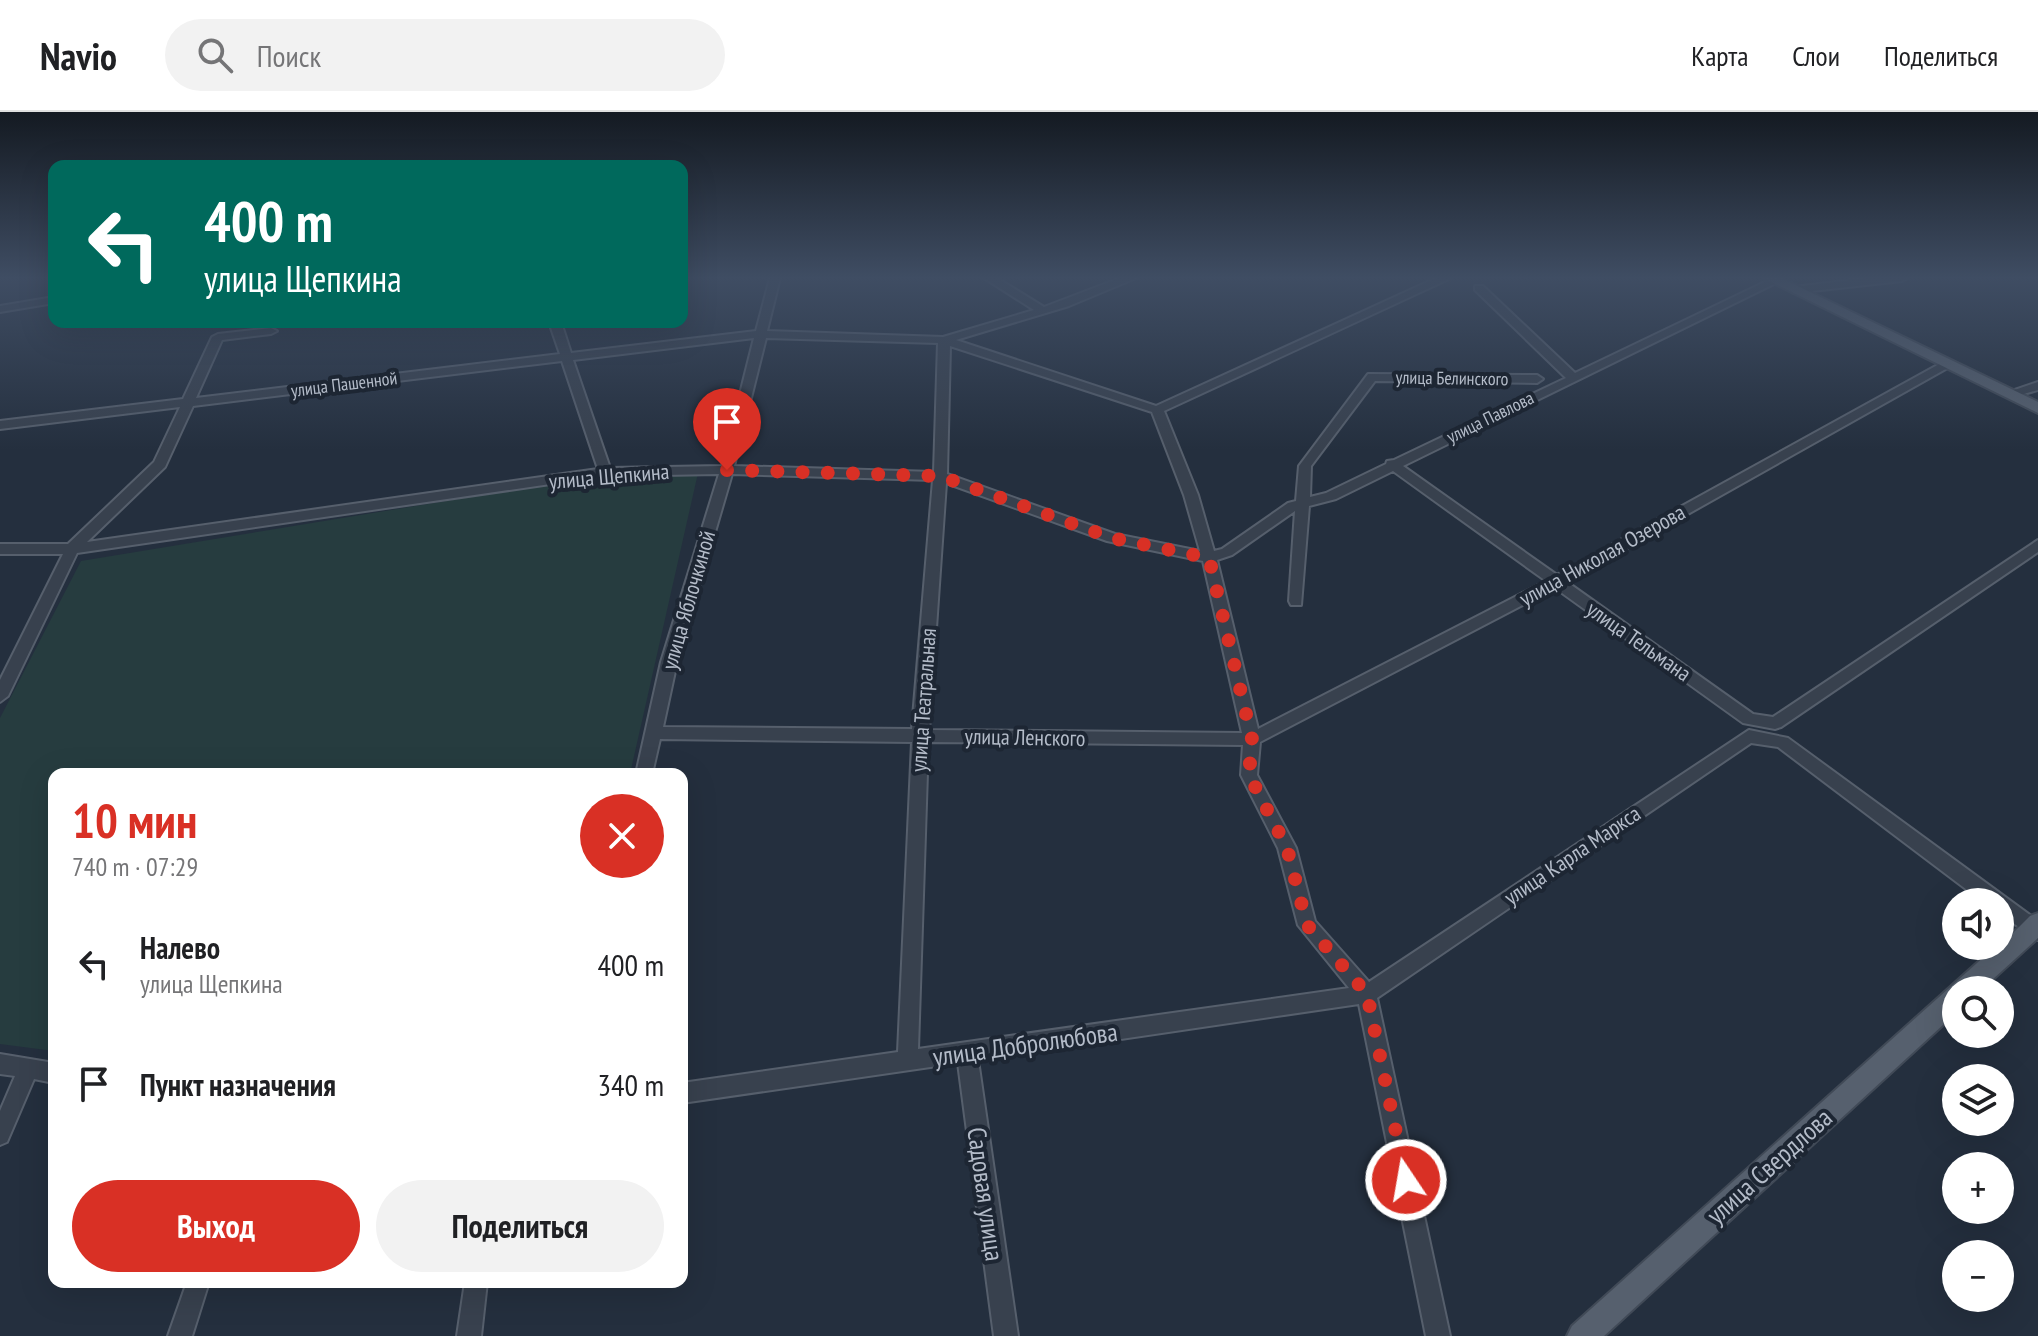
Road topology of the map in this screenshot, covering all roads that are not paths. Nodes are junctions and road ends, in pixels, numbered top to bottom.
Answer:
1 (222, 335) edge
2 (235, 335) edge
3 (559, 335) edge
4 (749, 335) edge
5 (758, 335) edge
6 (793, 335) edge
7 (960, 335) edge
8 (1321, 335) edge
9 (1528, 335) edge
10 (1658, 335) edge
11 (1887, 335) edge
12 (218, 337) junction
13 (944, 340) junction
14 (566, 358) junction
15 (1947, 364) junction
16 (1572, 377) junction
17 (1537, 379) dead end
18 (2038, 386) edge
19 (2009, 394) junction
20 (187, 402) junction
21 (2038, 408) edge
22 (1157, 410) junction
23 (0, 425) edge
24 (1392, 464) junction
25 (727, 470) junction
26 (605, 472) junction
27 (940, 476) junction
28 (1302, 503) junction
29 (2038, 545) edge
30 (0, 549) edge
31 (72, 549) junction
32 (1209, 558) junction
33 (1555, 582) junction
34 (1296, 601) dead end
35 (0, 696) edge
36 (654, 733) junction
37 (920, 736) junction
38 (1252, 739) junction
39 (645, 768) edge
40 (1978, 888) edge
41 (2014, 914) edge
42 (2036, 928) edge
43 (1980, 976) edge
44 (1367, 994) junction
45 (1942, 1010) edge
46 (967, 1052) junction
47 (908, 1060) junction
48 (0, 1064) edge
49 (28, 1070) junction
50 (48, 1072) edge
51 (688, 1092) edge
52 (0, 1135) edge
53 (196, 1288) edge
54 (475, 1288) edge
55 (180, 1336) edge
56 (469, 1336) edge
57 (1006, 1336) edge
58 (1438, 1336) edge
59 (1582, 1336) edge

1 - 12 street
2 - 12 street
3 - 14 street
4 - 14 street, улица Пашенной
5 - 25 street, улица Яблочкиной
6 - 13 street, улица Пашенной
7 - 13 street
8 - 22 street
9 - 16 street
10 - 16 street, улица Павлова
11 - 15 main road
12 - 20 street
13 - 22 street, улица Пашенной
13 - 27 street, улица Театральная
14 - 20 street, улица Пашенной
14 - 26 street
15 - 19 main road
15 - 33 street, улица Николая Озерова
16 - 24 street, улица Павлова
17 - 28 street, улица Белинского
18 - 19 street
19 - 21 main road
20 - 23 street, улица Пашенной
20 - 31 street
22 - 32 street
24 - 28 street, улица Павлова
24 - 33 street, улица Тельмана
25 - 26 street, улица Щепкина
25 - 27 street, улица Щепкина
25 - 36 street, улица Яблочкиной
26 - 31 street, улица Щепкина
27 - 32 street, улица Щепкина
27 - 37 street, улица Театральная
28 - 32 street, улица Павлова
28 - 34 street, улица Белинского
29 - 33 street, улица Тельмана
30 - 31 street, улица Щепкина
31 - 35 street
32 - 38 street
33 - 38 street, улица Николая Озерова
36 - 37 street, улица Ленского
36 - 39 street, улица Яблочкиной
37 - 38 street, улица Ленского
37 - 47 street, улица Театральная
38 - 44 street
40 - 44 street, улица Карла Маркса
41 - 42 street
42 - 43 main road
44 - 46 street, улица Добролюбова
44 - 58 street
45 - 59 main road, улица Свердлова
46 - 47 street, улица Добролюбова
46 - 57 street, Садовая улица
47 - 51 street, улица Добролюбова
48 - 49 street
49 - 50 street
49 - 52 street
53 - 55 street
54 - 56 street

